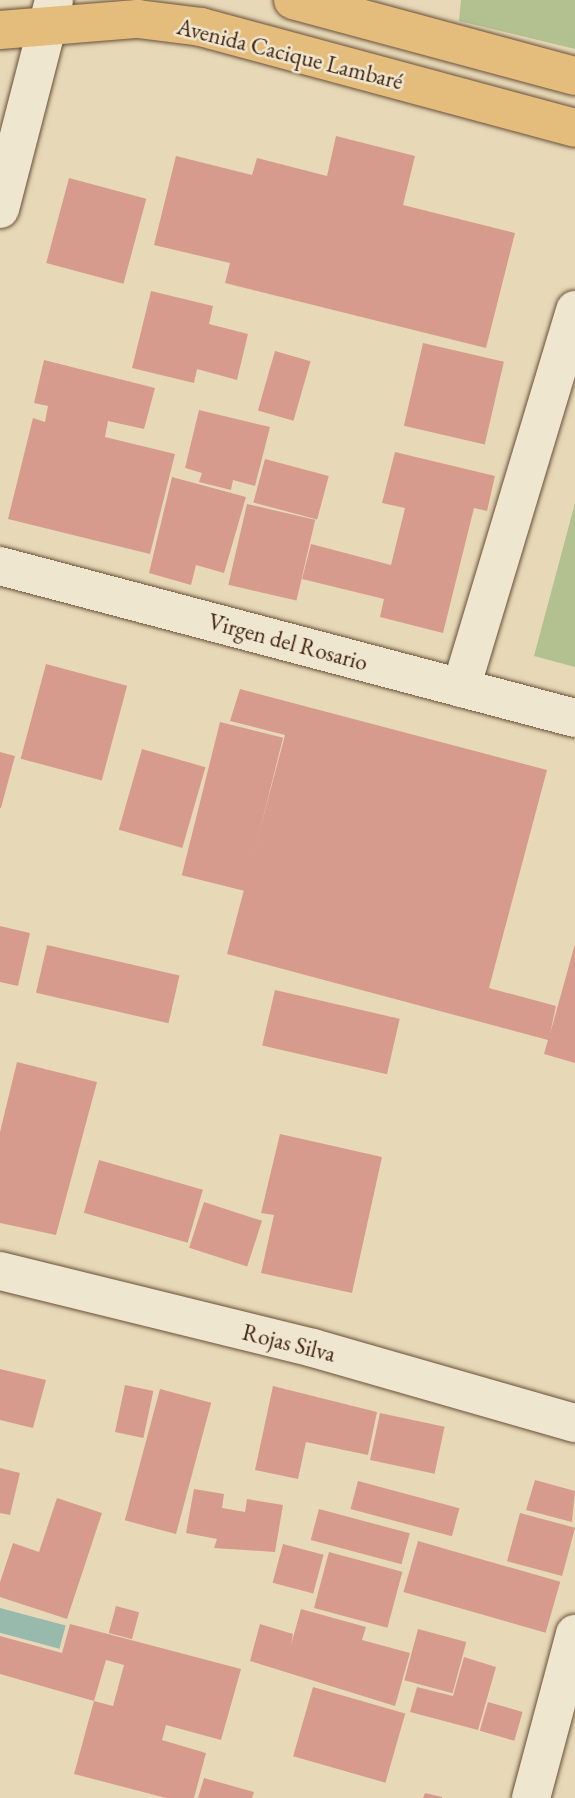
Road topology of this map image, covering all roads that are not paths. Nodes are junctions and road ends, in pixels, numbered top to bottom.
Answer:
1 (293, 0) edge
2 (51, 13) edge
3 (0, 30) edge
4 (575, 76) edge
5 (575, 128) edge
6 (0, 209) edge
7 (575, 310) edge
8 (0, 566) edge
9 (461, 688) junction
10 (575, 719) edge
11 (0, 1271) edge
12 (575, 1423) edge
13 (575, 1634) edge
14 (531, 1798) edge

1 - 4 main road
2 - 3 main road, Avenida Cacique Lambaré
2 - 5 main road, Avenida Cacique Lambaré
2 - 6 street
7 - 9 street
8 - 9 street, Virgen del Rosario
9 - 10 street, Virgen del Rosario
11 - 12 street, Rojas Silva
13 - 14 street

